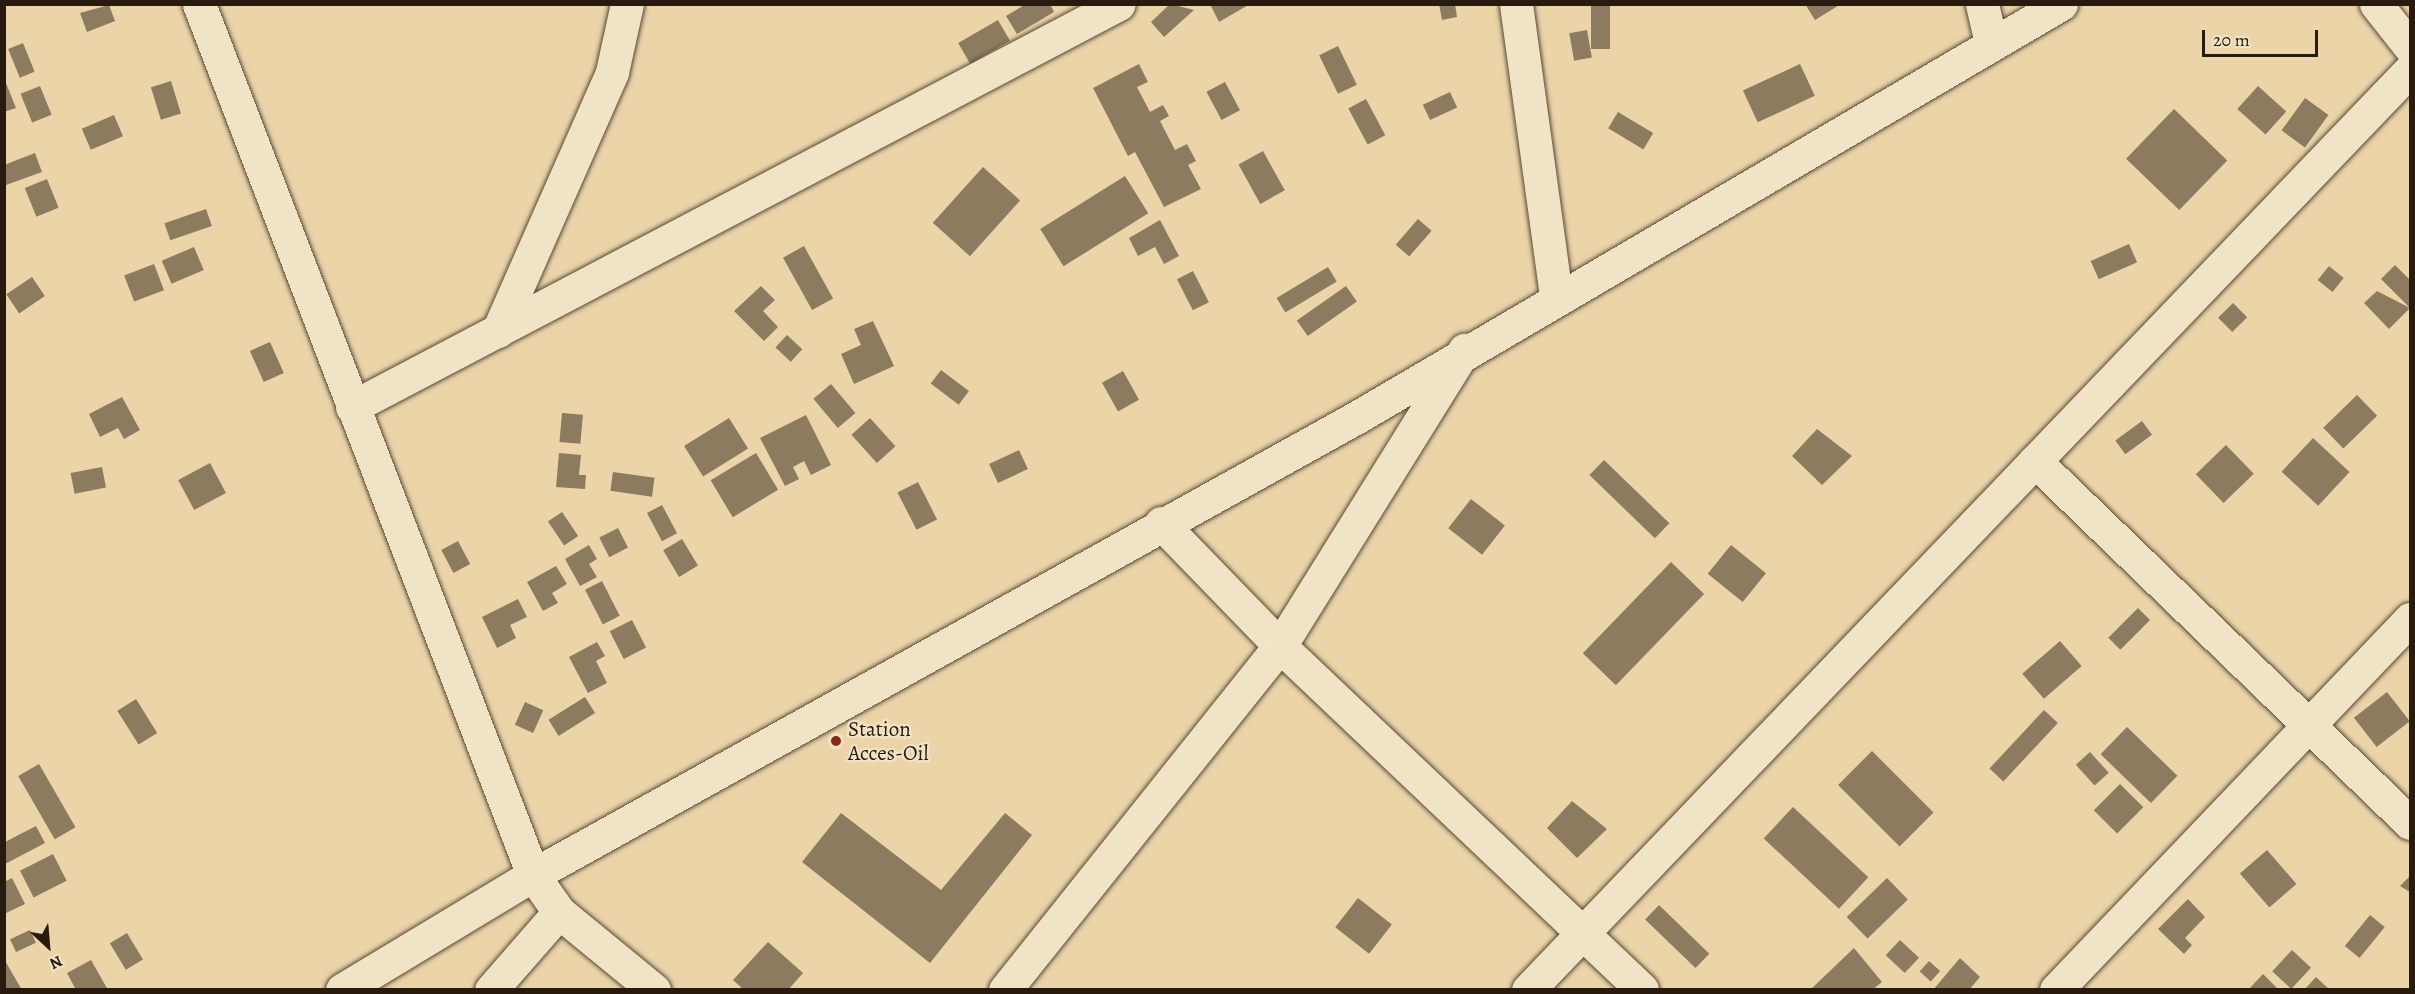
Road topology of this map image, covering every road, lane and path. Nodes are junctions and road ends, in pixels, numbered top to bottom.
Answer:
1 (199, 4) edge
2 (627, 4) edge
3 (1119, 4) edge
4 (1516, 4) edge
5 (1982, 4) edge
6 (2061, 4) edge
7 (2376, 4) edge
8 (1990, 43) junction
9 (2410, 47) edge
10 (2410, 70) edge
11 (1556, 296) junction
12 (498, 331) junction
13 (1464, 350) junction
14 (352, 407) junction
15 (2035, 461) junction
16 (1161, 523) junction
17 (2410, 619) edge
18 (1280, 646) junction
19 (2309, 725) junction
20 (2410, 823) edge
21 (533, 875) junction
22 (559, 912) junction
23 (1582, 933) junction
24 (342, 990) edge
25 (491, 990) edge
26 (654, 990) edge
27 (1005, 990) edge
28 (1528, 990) edge
29 (1642, 990) edge
30 (2056, 990) edge

1 - 14 street
2 - 12 street
3 - 12 street
4 - 11 street
5 - 8 street
6 - 8 street
7 - 9 street
8 - 11 street
10 - 15 street
11 - 13 street
12 - 14 street
13 - 16 street
13 - 18 street
14 - 21 street
15 - 19 street
15 - 23 street
16 - 18 street
16 - 21 street
17 - 19 street
18 - 23 street
18 - 27 street
19 - 20 street
19 - 30 street
21 - 22 street
21 - 24 street
22 - 25 street
22 - 26 street
23 - 28 street
23 - 29 street

